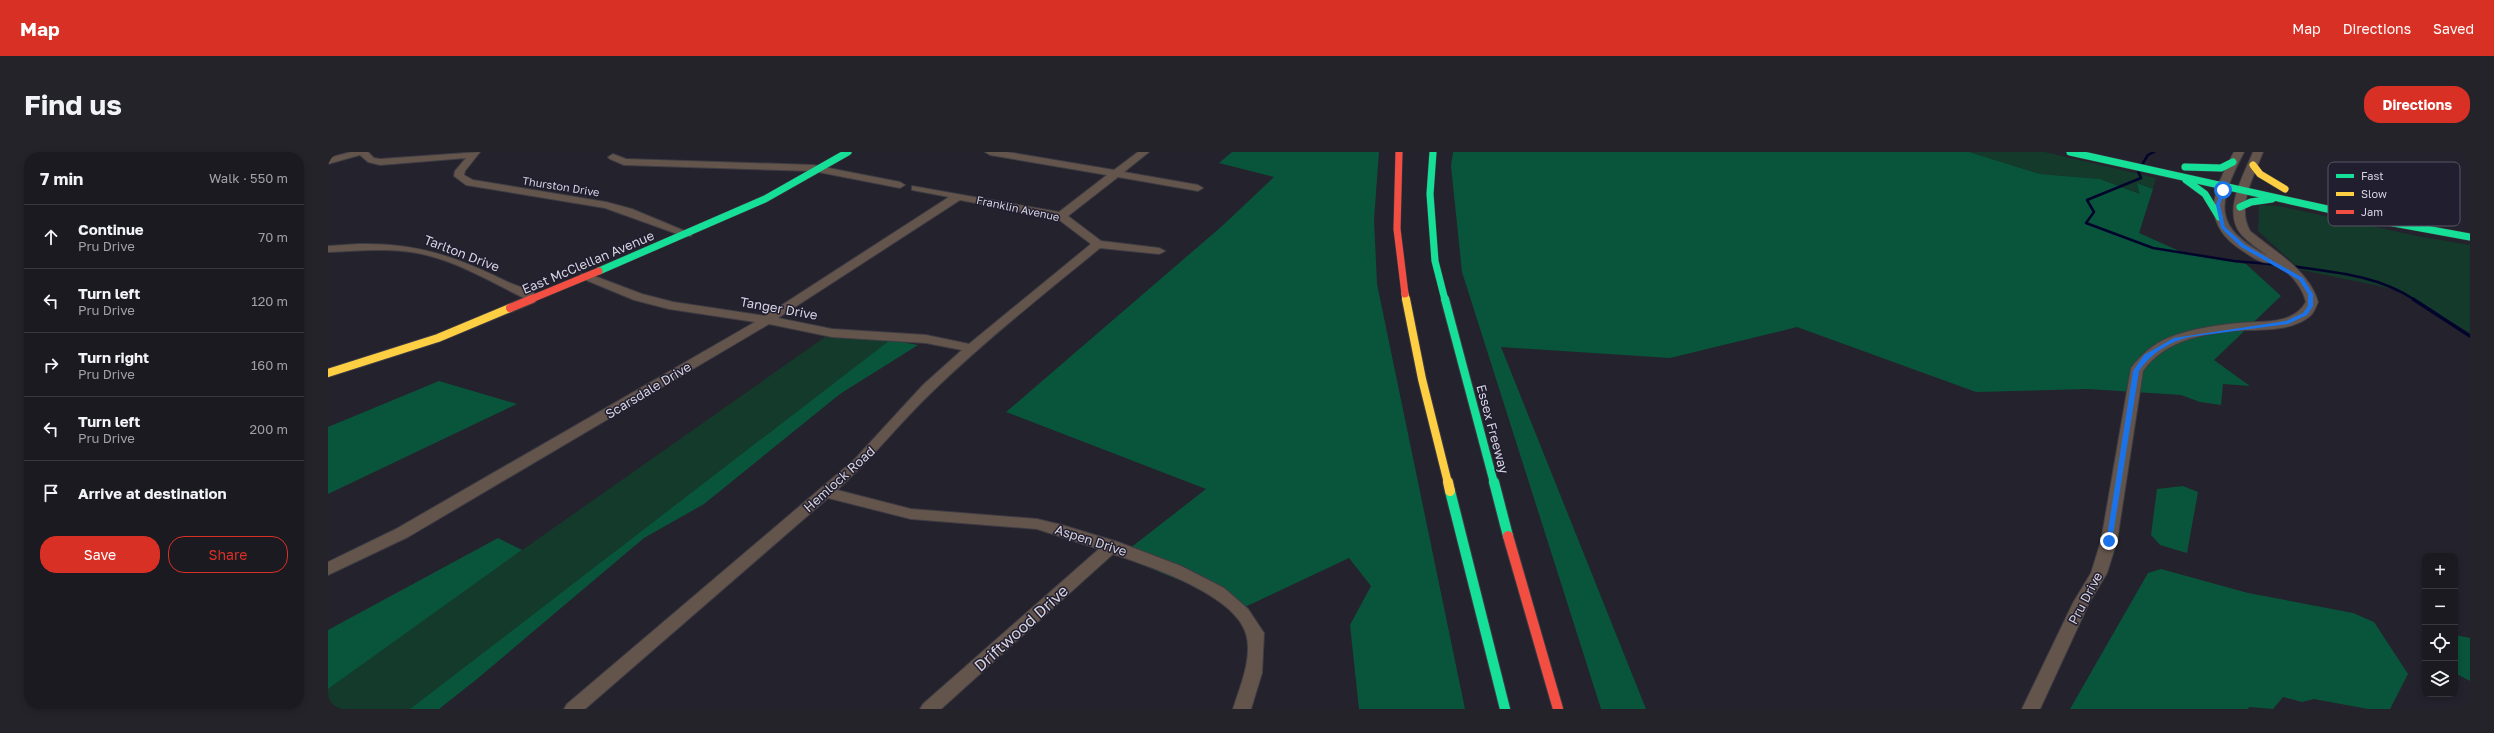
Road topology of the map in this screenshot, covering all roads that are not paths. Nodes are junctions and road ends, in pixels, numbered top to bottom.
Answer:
1 (362, 152) edge
2 (848, 152) edge
3 (990, 152) edge
4 (1144, 152) edge
5 (1399, 152) edge
6 (1433, 152) edge
7 (2070, 152) edge
8 (2239, 152) edge
9 (2258, 152) edge
10 (474, 153) edge
11 (1015, 154) edge
12 (613, 157) dead end
13 (328, 161) edge
14 (2233, 162) junction
15 (2253, 166) junction
16 (820, 170) junction
17 (1118, 174) junction
18 (2170, 174) junction
19 (2227, 181) junction
20 (900, 185) dead end
21 (2246, 185) junction
22 (916, 188) dead end
23 (1198, 188) dead end
24 (958, 196) junction
25 (2279, 199) junction
26 (2240, 207) junction
27 (2328, 209) edge
28 (1061, 216) junction
29 (2219, 216) junction
30 (2415, 226) edge
31 (2451, 226) edge
32 (2470, 230) edge
33 (687, 234) junction
34 (2470, 237) edge
35 (1098, 244) junction
36 (328, 249) edge
37 (1159, 251) dead end
38 (2285, 267) junction
39 (584, 276) junction
40 (534, 298) junction
41 (767, 320) junction
42 (972, 348) junction
43 (328, 373) edge
44 (825, 492) junction
45 (1112, 546) junction
46 (328, 569) edge
47 (573, 709) edge
48 (929, 709) edge
49 (1242, 709) edge
50 (1505, 709) edge
51 (1558, 709) edge
52 (2031, 709) edge

1 - 10 street
1 - 13 street
2 - 16 main road, East McClellan Avenue
3 - 11 street
4 - 17 street
5 - 50 main road
6 - 51 main road, Essex Freeway
7 - 18 main road
8 - 14 street
9 - 15 street, Pru Drive
10 - 33 street, Thurston Drive
11 - 17 street
12 - 16 street
14 - 19 street
14 - 19 main road
15 - 21 street, Pru Drive
15 - 21 main road
16 - 20 street
16 - 33 main road, East McClellan Avenue
17 - 23 street
17 - 28 street
18 - 19 main road
18 - 29 main road
19 - 21 main road
19 - 29 street
21 - 25 main road
21 - 26 street, Pru Drive
22 - 24 street, Franklin Avenue
24 - 28 street, Franklin Avenue
24 - 41 street, Scarsdale Drive
25 - 26 main road
25 - 27 main road
26 - 38 street, Pru Drive
28 - 35 street, Franklin Avenue
29 - 38 street, Pru Drive
30 - 34 main road
31 - 32 main road
33 - 39 main road, East McClellan Avenue
35 - 37 street
35 - 42 street, Hemlock Road
36 - 40 street, Tarlton Drive
38 - 52 street, Pru Drive
39 - 40 main road, East McClellan Avenue
39 - 41 street, Tanger Drive
40 - 43 main road, East McClellan Avenue
41 - 42 street, Tanger Drive
41 - 46 street, Scarsdale Drive
42 - 44 street, Hemlock Road
44 - 45 street, Aspen Drive
44 - 47 street, Hemlock Road
45 - 48 street, Driftwood Drive
45 - 49 street, Aspen Drive

